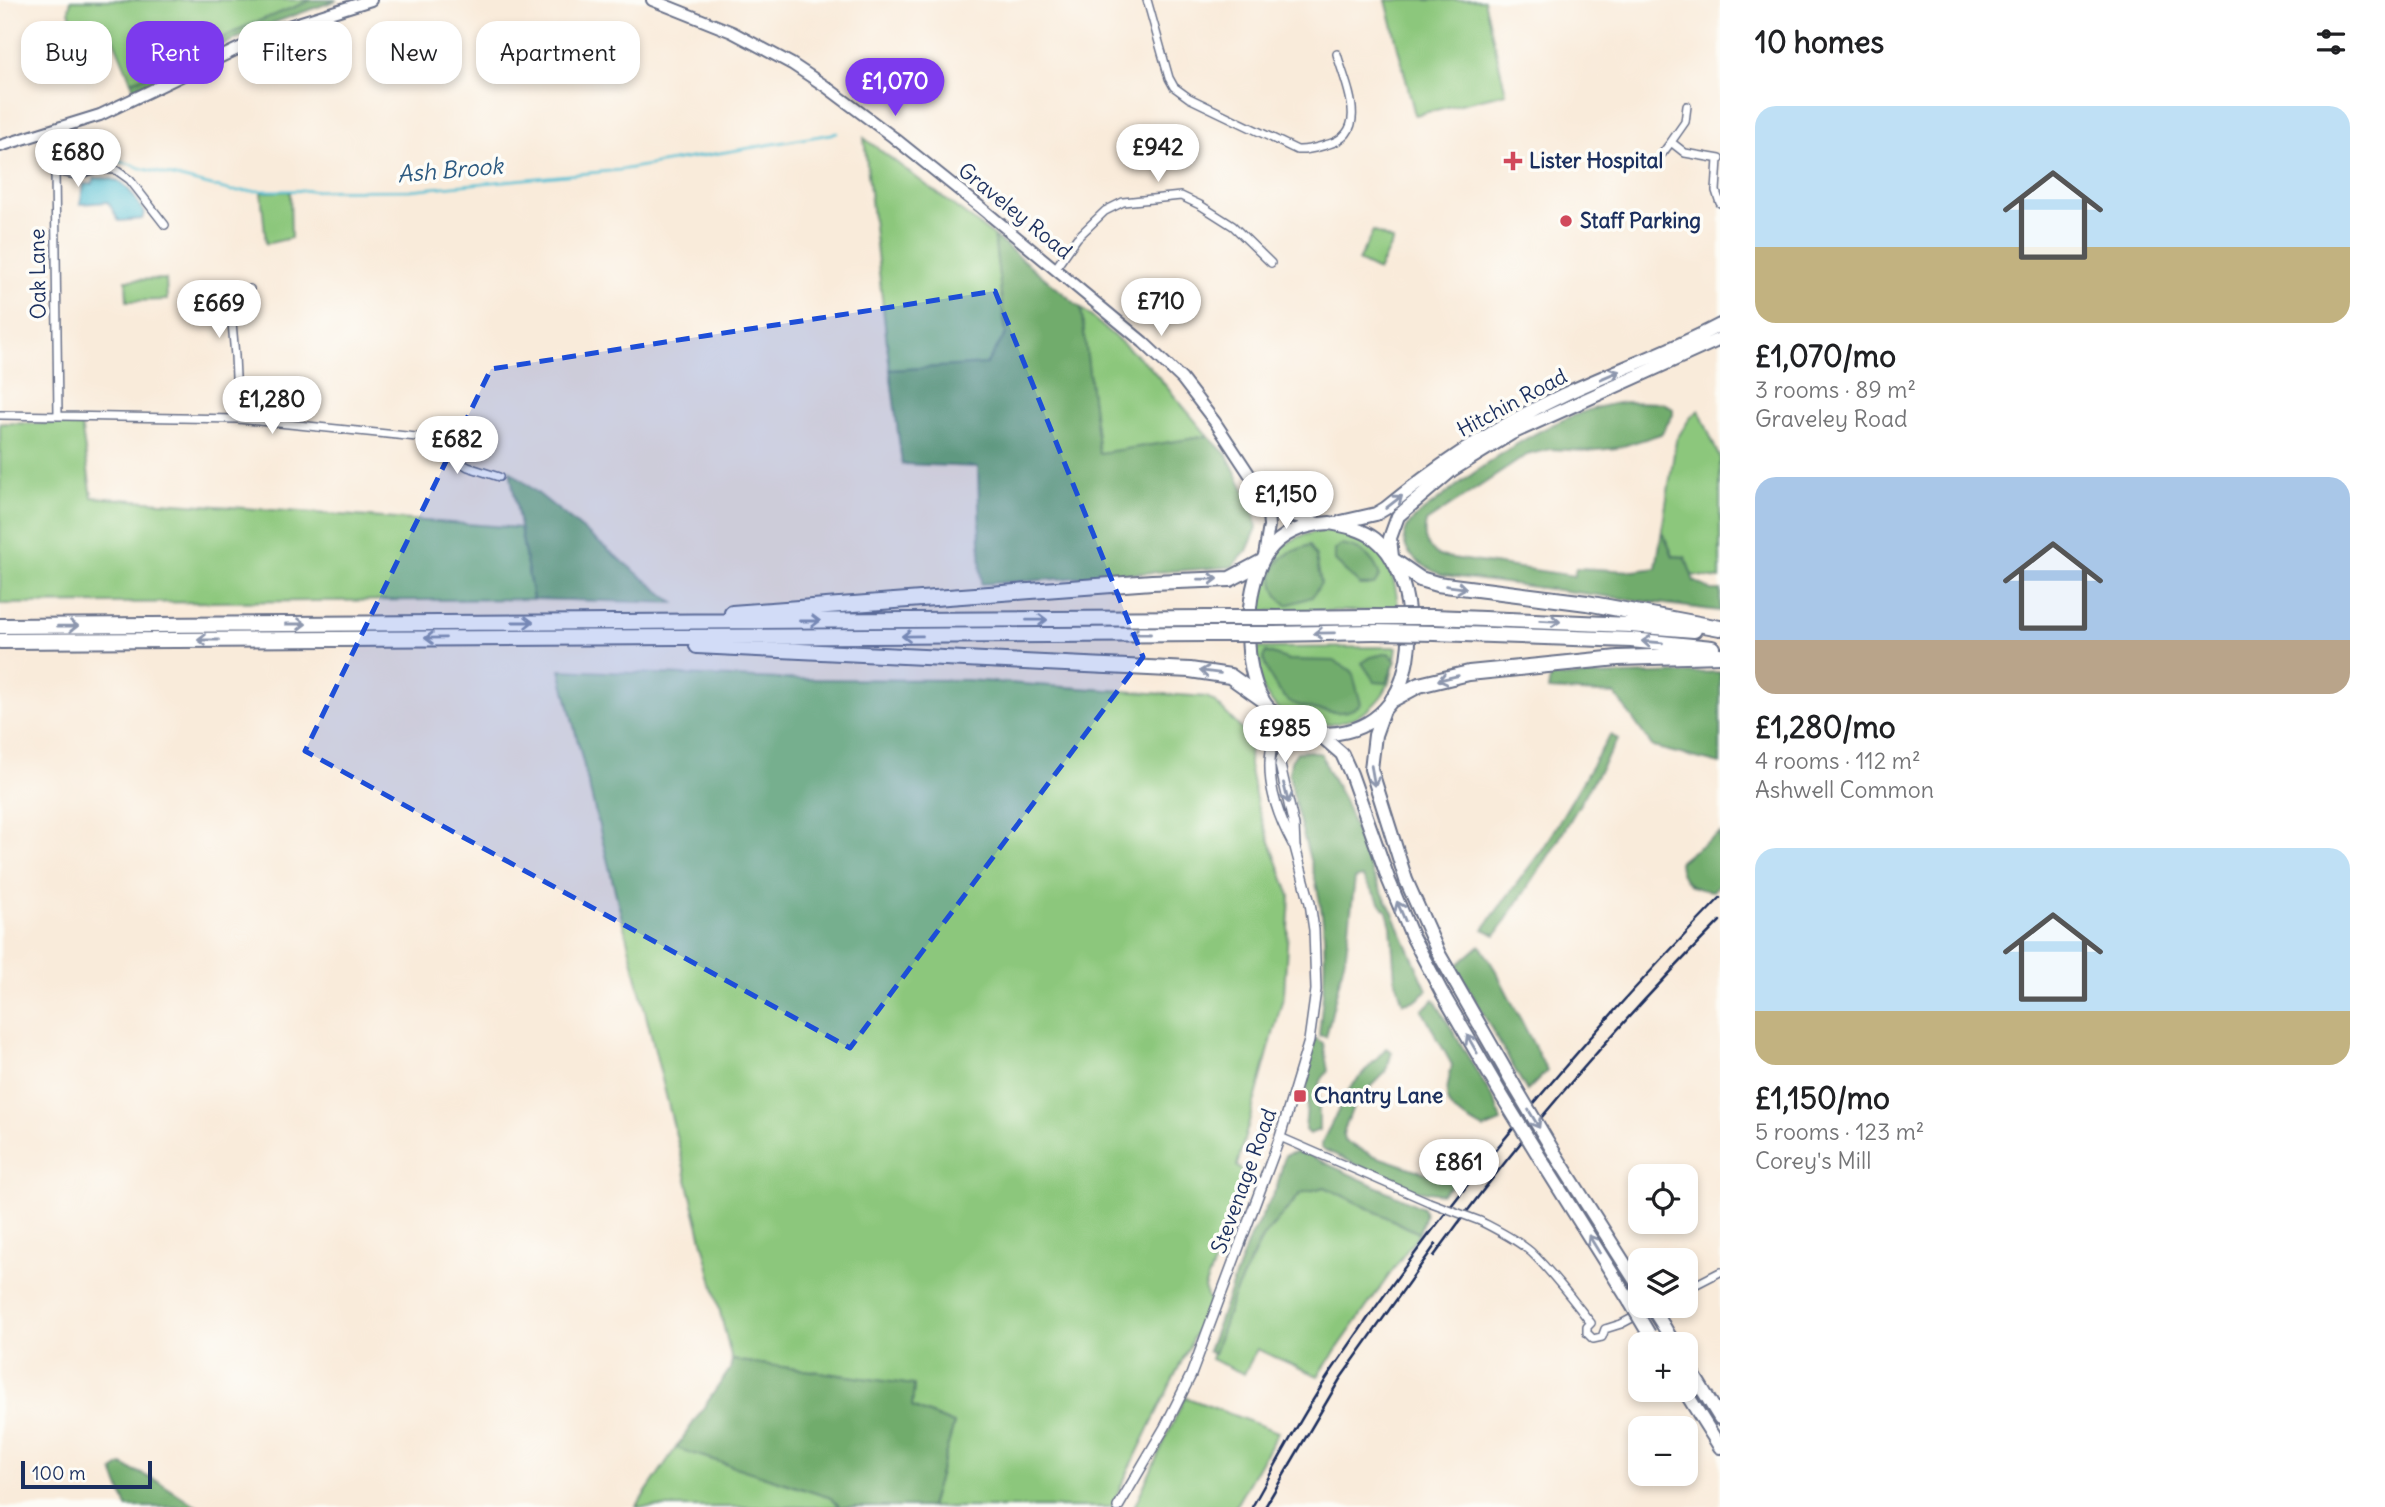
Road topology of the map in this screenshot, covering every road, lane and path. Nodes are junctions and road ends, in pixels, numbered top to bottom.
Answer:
1 (371, 0) edge
2 (652, 0) edge
3 (690, 0) edge
4 (1147, 0) edge
5 (686, 12) junction
6 (1337, 54) dead end
7 (1687, 106) dead end
8 (44, 133) junction
9 (1671, 142) junction
10 (0, 146) edge
11 (1662, 154) dead end
12 (1719, 159) edge
13 (55, 172) junction
14 (1720, 203) edge
15 (164, 225) dead end
16 (1271, 263) dead end
17 (1055, 268) junction
18 (250, 289) dead end
19 (1720, 325) edge
20 (1720, 339) edge
21 (0, 415) edge
22 (58, 416) junction
23 (237, 419) junction
24 (458, 442) junction
25 (486, 444) dead end
26 (499, 477) dead end
27 (1267, 500) junction
28 (1326, 524) junction
29 (1393, 559) junction
30 (1262, 560) junction
31 (668, 621) junction
32 (0, 626) edge
33 (1720, 630) edge
34 (626, 638) junction
35 (0, 641) edge
36 (1720, 649) edge
37 (1720, 655) edge
38 (1262, 698) junction
39 (1388, 704) junction
40 (1270, 711) junction
41 (1314, 733) junction
42 (1295, 847) junction
43 (1280, 1137) junction
44 (1628, 1269) edge
45 (1720, 1272) edge
46 (1698, 1283) edge
47 (1633, 1318) edge
48 (1591, 1323) junction
49 (1605, 1329) junction
50 (1648, 1332) edge
51 (1698, 1383) edge
52 (1692, 1402) edge
53 (1720, 1418) edge
54 (1720, 1447) edge
55 (1118, 1507) edge

1 - 8 main road
2 - 5 main road, Graveley Road
3 - 5 main road
4 - 6 street
5 - 17 main road, Graveley Road
7 - 9 street
8 - 10 main road
8 - 13 street, Oak Lane
9 - 11 street
9 - 12 street
12 - 14 street
13 - 15 street
13 - 22 street, Oak Lane
16 - 17 street
17 - 27 main road, Graveley Road
18 - 23 street
28 -> 19 main road, Hitchin Road
20 - 29 main road, Hitchin Road
21 - 22 street
22 - 23 street
23 - 24 street
24 - 25 street
24 - 26 street
27 - 28 main road, Graveley Road
27 - 30 main road
28 - 29 main road
28 - 30 main road
29 -> 33 highway
29 - 39 main road
31 -> 30 highway
30 - 38 main road
32 -> 31 highway
31 -> 33 highway, bridge
34 -> 35 highway
36 -> 34 highway, bridge
38 -> 34 highway
37 -> 39 highway
38 - 40 main road
39 - 41 main road
39 -> 44 main road, bridge
40 - 41 main road
40 - 42 street, Stevenage Road
41 -> 42 street, Stevenage Road
50 -> 41 main road, bridge
42 - 43 street, Stevenage Road
43 - 48 street, bridge
43 - 55 street, Stevenage Road
45 - 46 street
47 - 49 street
48 - 49 street
48 - 49 street
51 - 53 main road
52 - 54 main road

